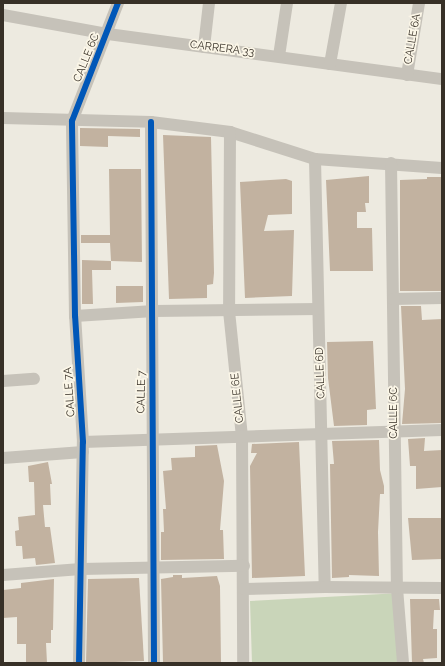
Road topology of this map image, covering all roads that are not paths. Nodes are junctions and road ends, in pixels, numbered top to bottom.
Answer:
1 (118, 3) edge
2 (210, 3) edge
3 (288, 3) edge
4 (341, 3) edge
5 (419, 3) edge
6 (3, 15) edge
7 (108, 34) junction
8 (204, 47) junction
9 (279, 56) junction
10 (330, 64) junction
11 (407, 75) junction
12 (442, 79) edge
13 (3, 118) edge
14 (72, 121) junction
15 (151, 122) junction
16 (230, 132) junction
17 (315, 159) junction
18 (391, 163) junction
19 (442, 168) edge
20 (442, 298) edge
21 (393, 299) junction
22 (318, 309) junction
23 (154, 311) junction
24 (229, 311) junction
25 (75, 316) junction
26 (34, 379) dead end
27 (3, 381) edge
28 (442, 430) edge
29 (323, 432) junction
30 (394, 433) junction
31 (242, 436) junction
32 (151, 438) junction
33 (83, 447) junction
34 (3, 458) edge
35 (244, 566) junction
36 (81, 569) junction
37 (152, 569) junction
38 (3, 575) edge
39 (325, 587) junction
40 (397, 588) junction
41 (442, 588) edge
42 (244, 589) junction
43 (79, 663) edge
44 (154, 663) edge
45 (243, 663) edge
46 (403, 663) edge

1 - 7 street, CALLE 6C
2 - 8 street
3 - 9 street
4 - 10 street
5 - 11 street, CALLE 6A
6 - 7 street, CARRERA 33
7 - 8 street, CARRERA 33
7 - 14 street, CALLE 6C
8 - 9 street, CARRERA 33
9 - 10 street, CARRERA 33
10 - 11 street, CARRERA 33
11 - 12 street, CARRERA 33
13 - 14 street
14 - 15 street
14 - 25 street, CALLE 7A
15 - 16 street
15 - 23 street, CALLE 7
16 - 17 street
16 - 24 street, CALLE 6E
17 - 18 street
17 - 22 street, CALLE 6D
18 - 19 street
18 - 21 street, CALLE 6C
20 - 21 street
21 - 30 street, CALLE 6C
22 - 24 street
22 - 29 street, CALLE 6D
23 - 24 street
23 - 25 street
23 - 32 street, CALLE 7
24 - 31 street, CALLE 6E
25 - 33 street, CALLE 7A
26 - 27 street
28 - 30 street
29 - 30 street
29 - 31 street
29 - 39 street, CALLE 6D
30 - 40 street, CALLE 6C
31 - 32 street
31 - 35 street, CALLE 6E
32 - 33 street
32 - 37 street, CALLE 7
33 - 34 street
33 - 36 street, CALLE 7A
35 - 37 street
35 - 42 street, CALLE 6E
36 - 37 street
36 - 38 street
36 - 43 street, CALLE 7A
37 - 44 street, CALLE 7
39 - 40 street
39 - 42 street
40 - 41 street
40 - 46 street, CALLE 6C
42 - 45 street, CALLE 6E

